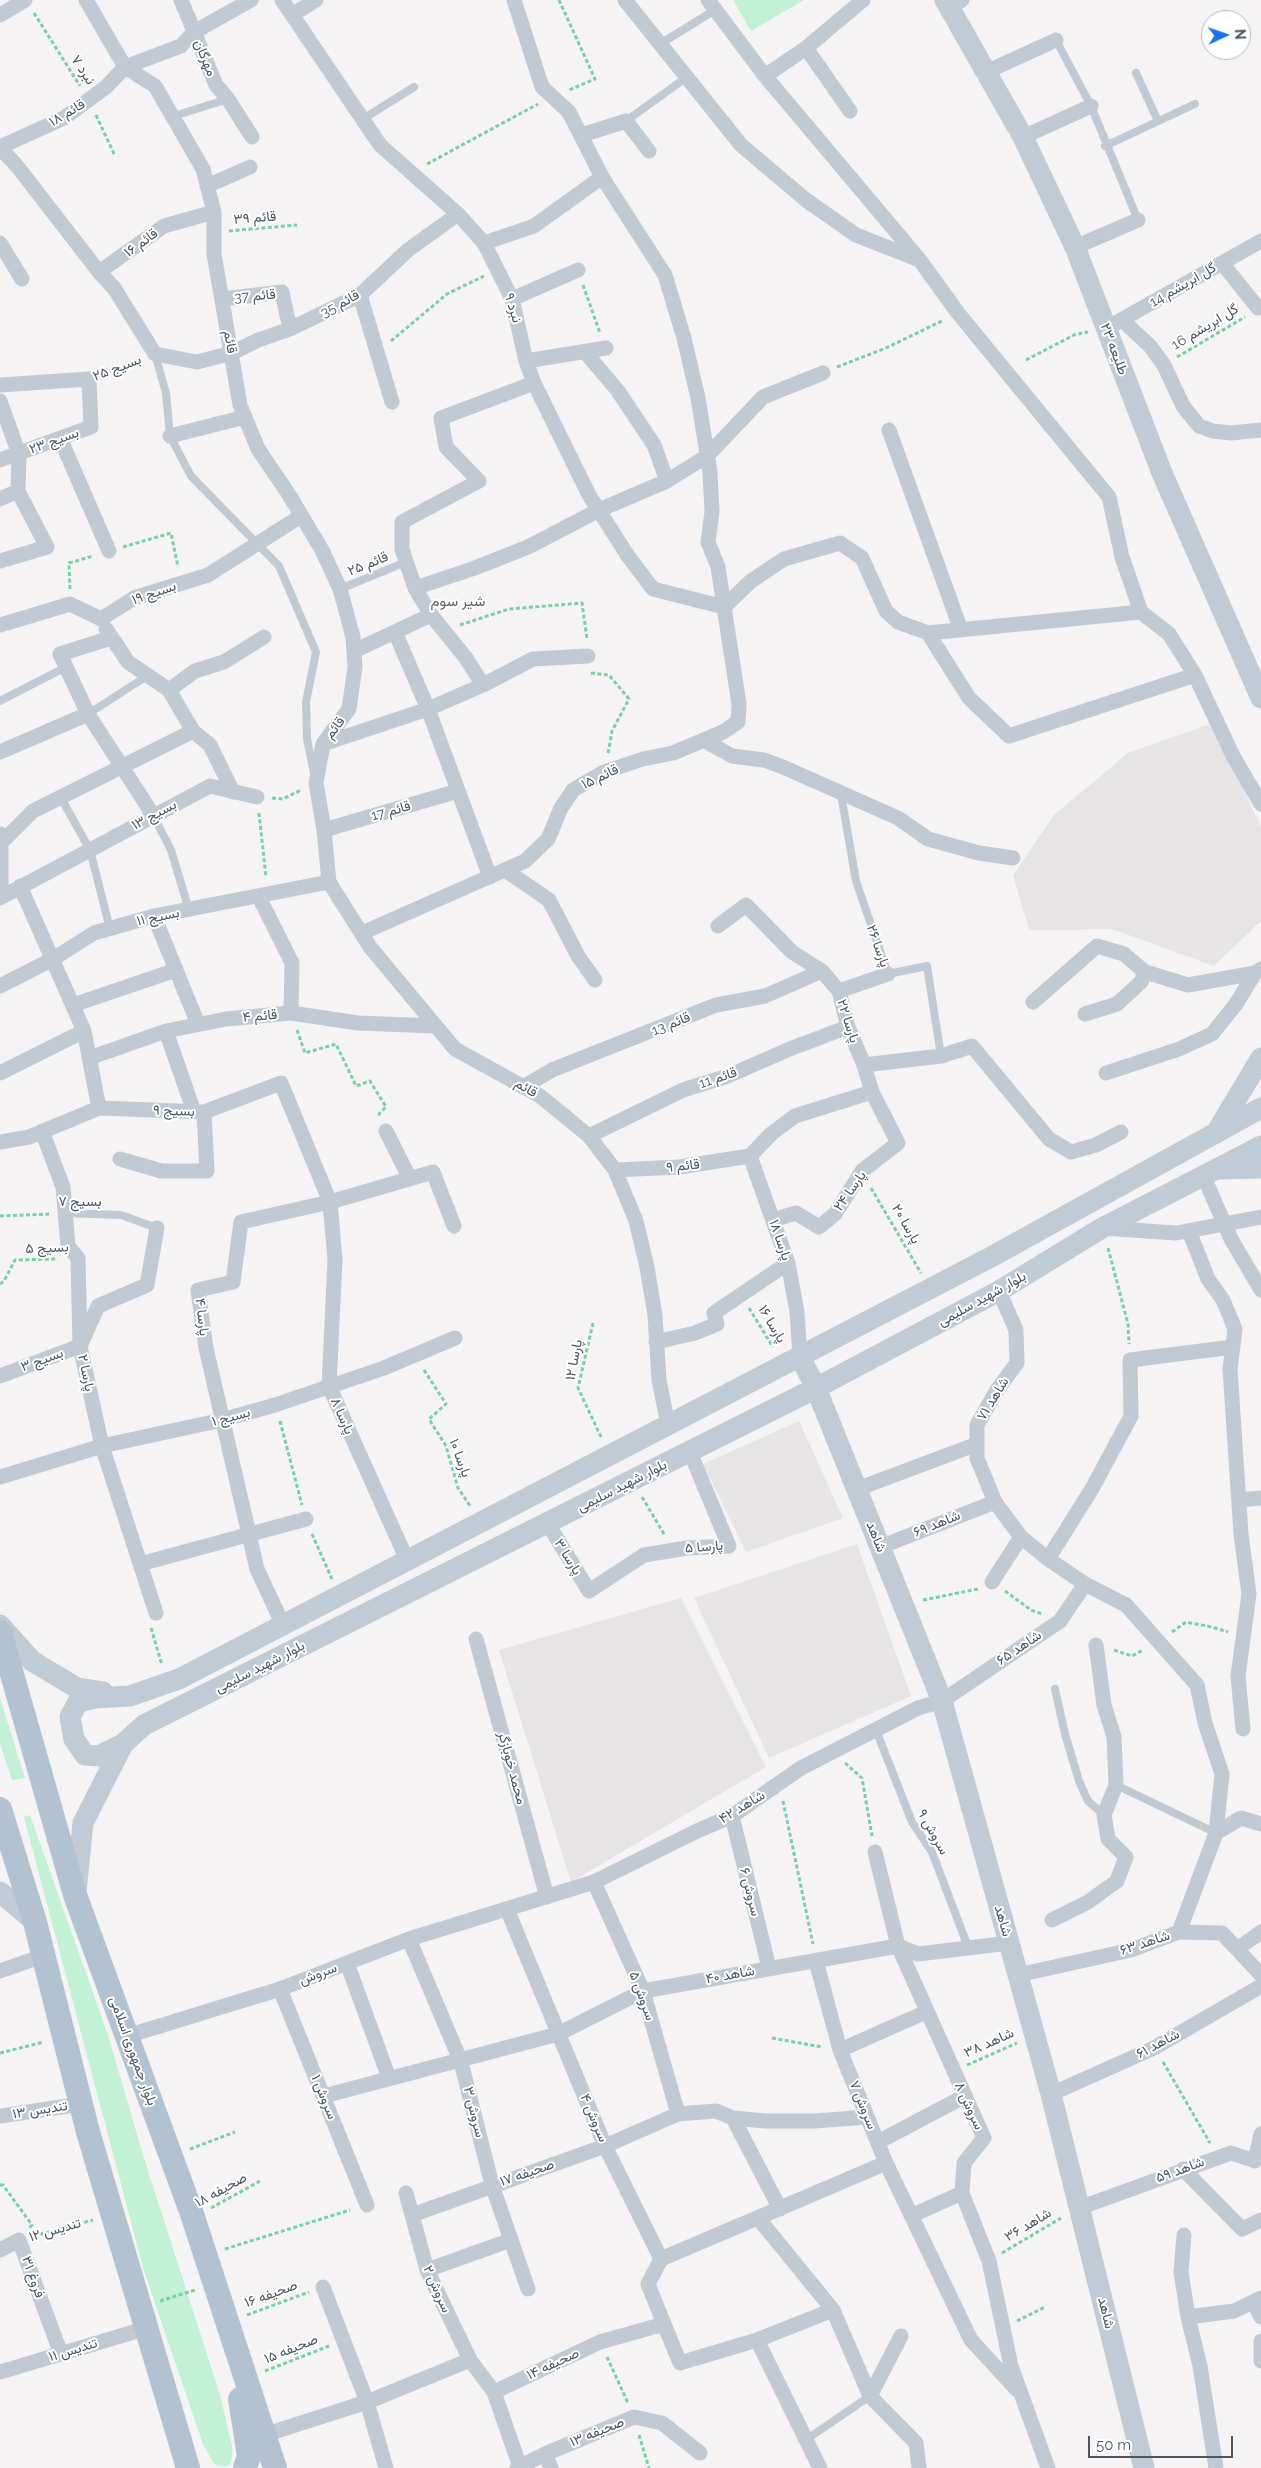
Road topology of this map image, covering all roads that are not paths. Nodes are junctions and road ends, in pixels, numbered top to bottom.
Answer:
1 (86, 0) edge
2 (181, 0) edge
3 (251, 0) edge
4 (282, 0) edge
5 (316, 0) edge
6 (514, 0) edge
7 (625, 0) edge
8 (864, 0) edge
9 (951, 2) edge
10 (28, 4) edge
11 (711, 5) edge
12 (0, 15) edge
13 (292, 15) junction
14 (194, 32) junction
15 (1056, 40) joint
16 (660, 44) junction
17 (806, 48) junction
18 (125, 67) junction
19 (986, 72) junction
20 (1136, 73) dead end
21 (765, 76) junction
22 (687, 77) junction
23 (414, 87) dead end
24 (228, 99) junction
25 (1196, 104) dead end
26 (1091, 106) junction
27 (850, 111) dead end
28 (174, 116) junction
29 (363, 119) junction
30 (626, 121) junction
31 (1158, 121) junction
32 (582, 135) junction
33 (252, 137) dead end
34 (1023, 138) junction
35 (1105, 146) junction
36 (0, 148) edge
37 (649, 151) dead end
38 (250, 167) dead end
39 (602, 178) junction
40 (207, 186) junction
41 (214, 212) junction
42 (458, 214) junction
43 (1138, 220) joint
44 (1261, 241) edge
45 (0, 243) edge
46 (484, 243) junction
47 (1075, 247) junction
48 (919, 259) junction
49 (1222, 263) junction
50 (578, 270) road end
51 (100, 272) junction
52 (22, 279) dead end
53 (360, 295) junction
54 (222, 299) junction
55 (512, 299) junction
56 (1258, 308) road end
57 (1114, 324) junction
58 (290, 329) junction
59 (606, 348) road end
60 (584, 352) junction
61 (232, 353) junction
62 (155, 354) junction
63 (526, 361) junction
64 (822, 372) road end
65 (89, 379) joint
66 (534, 383) junction
67 (0, 385) edge
68 (0, 401) edge
69 (392, 402) dead end
70 (244, 417) junction
71 (889, 430) dead end
72 (1261, 430) edge
73 (170, 436) junction
74 (60, 438) junction
75 (19, 454) junction
76 (707, 456) junction
77 (0, 460) edge
78 (667, 481) junction
79 (18, 491) junction
80 (0, 499) edge
81 (599, 510) junction
82 (301, 516) junction
83 (258, 544) junction
84 (109, 551) dead end
85 (0, 561) edge
86 (406, 562) junction
87 (415, 588) junction
88 (340, 589) junction
89 (724, 606) junction
90 (1141, 612) junction
91 (431, 615) junction
92 (100, 619) junction
93 (0, 625) edge
94 (961, 630) junction
95 (395, 632) junction
96 (928, 633) junction
97 (264, 637) dead end
98 (111, 638) junction
99 (354, 651) junction
100 (588, 656) dead end
101 (66, 667) junction
102 (1195, 675) junction
103 (147, 676) junction
104 (483, 685) junction
105 (169, 690) junction
106 (1261, 698) edge
107 (0, 701) edge
108 (428, 709) junction
109 (88, 714) junction
110 (193, 731) junction
111 (705, 741) junction
112 (323, 744) junction
113 (0, 752) edge
114 (121, 768) junction
115 (316, 783) junction
116 (458, 791) junction
117 (233, 792) junction
118 (841, 794) junction
119 (257, 797) road end
120 (61, 798) junction
121 (1261, 804) edge
122 (153, 815) junction
123 (324, 830) junction
124 (1, 836) edge
125 (90, 850) junction
126 (1013, 858) dead end
127 (505, 870) junction
128 (490, 877) junction
129 (329, 882) junction
130 (20, 886) junction
131 (264, 896) junction
132 (0, 897) edge
133 (189, 910) junction
134 (154, 916) junction
135 (718, 926) dead end
136 (110, 928) junction
137 (362, 933) junction
138 (54, 959) junction
139 (176, 970) junction
140 (822, 971) junction
141 (1258, 971) edge
142 (1145, 972) junction
143 (888, 974) junction
144 (595, 980) dead end
145 (0, 986) edge
146 (839, 991) junction
147 (1033, 1002) dead end
148 (73, 1006) junction
149 (291, 1013) junction
150 (1085, 1014) dead end
151 (198, 1024) junction
152 (435, 1026) junction
153 (848, 1027) junction
154 (84, 1031) junction
155 (166, 1031) junction
156 (941, 1056) junction
157 (89, 1058) junction
158 (1261, 1058) edge
159 (864, 1065) junction
160 (1106, 1073) dead end
161 (0, 1074) edge
162 (523, 1087) junction
163 (872, 1092) junction
164 (99, 1108) junction
165 (1261, 1108) edge
166 (199, 1112) junction
167 (386, 1130) road end
168 (42, 1132) junction
169 (1121, 1132) dead end
170 (1216, 1133) junction
171 (590, 1136) junction
172 (0, 1142) edge
173 (898, 1143) joint
174 (1261, 1146) edge
175 (750, 1156) junction
176 (120, 1159) dead end
177 (1261, 1168) edge
178 (614, 1170) junction
179 (1209, 1172) junction
180 (410, 1179) junction
181 (330, 1202) junction
182 (65, 1213) junction
183 (1261, 1217) edge
184 (773, 1220) junction
185 (1225, 1224) junction
186 (454, 1226) dead end
187 (157, 1228) joint
188 (1102, 1228) junction
189 (1189, 1231) junction
190 (788, 1263) junction
191 (1261, 1290) edge
192 (999, 1291) junction
193 (456, 1338) dead end
194 (656, 1342) junction
195 (80, 1346) junction
196 (1233, 1347) junction
197 (792, 1361) junction
198 (0, 1376) edge
199 (329, 1386) junction
200 (816, 1388) junction
201 (222, 1420) junction
202 (668, 1425) junction
203 (977, 1444) junction
204 (102, 1446) junction
205 (690, 1452) junction
206 (0, 1476) edge
207 (856, 1489) junction
208 (1261, 1498) edge
209 (1239, 1500) junction
210 (995, 1502) junction
211 (306, 1519) dead end
212 (548, 1524) junction
213 (250, 1535) junction
214 (1021, 1537) junction
215 (880, 1547) junction
216 (1048, 1559) junction
217 (407, 1560) junction
218 (140, 1564) junction
219 (992, 1582) dead end
220 (1085, 1584) junction
221 (589, 1591) joint
222 (156, 1613) road end
223 (283, 1624) junction
224 (0, 1625) edge
225 (0, 1632) edge
226 (476, 1639) dead end
227 (1096, 1645) dead end
228 (1055, 1690) dead end
229 (130, 1696) junction
230 (942, 1701) junction
231 (1243, 1729) dead end
232 (876, 1730) junction
233 (123, 1744) junction
234 (1116, 1785) junction
235 (0, 1810) edge
236 (1104, 1815) junction
237 (732, 1816) junction
238 (1261, 1824) edge
239 (1216, 1833) junction
240 (875, 1852) road end
241 (594, 1882) junction
242 (0, 1892) edge
243 (75, 1895) junction
244 (547, 1897) junction
245 (507, 1909) junction
246 (1052, 1920) dead end
247 (35, 1922) junction
248 (1179, 1932) junction
249 (1261, 1932) edge
250 (409, 1940) junction
251 (1010, 1943) junction
252 (898, 1946) junction
253 (968, 1946) junction
254 (1237, 1949) junction
255 (43, 1956) junction
256 (816, 1961) junction
257 (347, 1963) junction
258 (769, 1968) junction
259 (0, 1971) edge
260 (1018, 1975) junction
261 (1261, 1975) edge
262 (1261, 1986) edge
263 (280, 1989) junction
264 (643, 1991) junction
265 (926, 2012) junction
266 (558, 2034) junction
267 (127, 2036) junction
268 (840, 2050) junction
269 (461, 2062) junction
270 (389, 2078) junction
271 (1051, 2094) junction
272 (324, 2096) junction
273 (964, 2096) junction
274 (81, 2104) junction
275 (678, 2114) junction
276 (0, 2116) edge
277 (868, 2117) junction
278 (733, 2118) junction
279 (1261, 2134) edge
280 (878, 2142) junction
281 (605, 2146) junction
282 (886, 2163) junction
283 (1258, 2168) edge
284 (1183, 2169) junction
285 (492, 2185) junction
286 (406, 2193) dead end
287 (962, 2193) junction
288 (367, 2205) road end
289 (1080, 2208) junction
290 (780, 2209) junction
291 (412, 2215) junction
292 (913, 2215) junction
293 (758, 2218) junction
294 (1261, 2220) edge
295 (1184, 2235) dead end
296 (19, 2240) joint
297 (511, 2240) junction
298 (0, 2250) edge
299 (661, 2259) junction
300 (427, 2270) junction
301 (323, 2287) road end
302 (528, 2289) dead end
303 (1257, 2300) edge
304 (833, 2310) junction
305 (143, 2317) junction
306 (1188, 2317) junction
307 (1261, 2317) edge
308 (226, 2319) junction
309 (664, 2324) junction
310 (901, 2336) dead end
311 (757, 2340) junction
312 (1261, 2341) edge
313 (61, 2354) junction
314 (470, 2360) junction
315 (1261, 2361) edge
316 (0, 2372) edge
317 (494, 2392) junction
318 (1022, 2395) junction
319 (870, 2396) junction
320 (367, 2402) junction
321 (264, 2434) junction
322 (807, 2439) junction
323 (700, 2453) dead end
324 (545, 2454) junction
325 (189, 2465) edge
326 (245, 2468) edge
327 (275, 2468) edge
328 (386, 2468) edge
329 (518, 2468) edge
330 (551, 2468) edge
331 (820, 2468) edge
332 (920, 2468) edge
333 (1048, 2468) edge
334 (1144, 2468) edge
335 (1216, 2468) edge

1 - 18 street, قائم
2 - 14 street, مهرگان
3 - 14 street
4 - 13 street, نبرد ۹
5 - 13 street
6 - 32 street
7 - 16 street
8 - 17 street
9 - 19 main road, طلیعه ۲۳
10 - 12 street
11 - 16 lane
11 - 21 street
13 - 29 street, نبرد ۹
14 - 18 street
14 - 24 street, مهرگان
15 - 19 street
15 - 26 lane
16 - 22 street
17 - 21 street
17 - 27 street
18 - 28 street, قائم
18 - 36 street, قائم ۱۸
19 - 34 main road, طلیعه ۲۳
20 - 31 lane
21 - 48 street
22 - 30 lane
22 - 48 street
23 - 29 lane
24 - 28 lane
24 - 33 street, مهرگان
25 - 31 lane
26 - 34 street
26 - 35 lane
28 - 40 street, قائم
29 - 42 street, نبرد ۹
30 - 32 street
30 - 37 street
31 - 35 lane
32 - 39 street
34 - 47 main road, طلیعه ۲۳
35 - 43 lane
36 - 51 street
38 - 40 street
39 - 46 street
39 - 76 street
40 - 41 street, قائم
41 - 51 street, قائم ۱۶
41 - 54 street, قائم
42 - 46 street, نبرد ۹
42 - 53 street, قائم 35
43 - 47 street
44 - 49 street, گل ابریشم 14
45 - 52 street
46 - 55 street, نبرد ۹
47 - 57 main road, طلیعه ۲۳
48 - 90 street
49 - 56 street
49 - 57 street, گل ابریشم 14
50 - 55 street
51 - 62 street
53 - 58 street, قائم 35
53 - 69 street
54 - 58 street, قائم 37
54 - 61 street, قائم
55 - 63 street, نبرد ۹
57 - 72 street
57 - 106 main road, طلیعه ۲۳
58 - 61 street, قائم 35
59 - 60 street
60 - 63 street
60 - 78 street
61 - 62 street, بسیج ۲۵
61 - 70 street, قائم
62 - 73 lane
63 - 66 street, نبرد ۹
64 - 76 street
65 - 67 street, بسیج ۲۵
65 - 74 street, بسیج ۲۳
66 - 81 street, نبرد ۹
66 - 86 street
68 - 75 street
70 - 73 street
70 - 82 street, قائم
71 - 94 street
73 - 83 lane
74 - 75 street, بسیج ۲۳
74 - 84 street
75 - 77 street, بسیج ۲۳
75 - 79 street
76 - 78 street
76 - 89 street
78 - 81 street
79 - 80 street
79 - 85 street
81 - 87 street
81 - 89 street, نبرد ۹
82 - 83 street, بسیج ۱۹
82 - 88 street, قائم
83 - 92 street, بسیج ۱۹
83 - 115 lane
86 - 87 street
86 - 88 lane, قائم ۲۵
87 - 91 street
88 - 99 street, قائم
89 - 96 street
89 - 111 street, قائم ۱۵
90 - 94 street
90 - 102 street
91 - 95 street
91 - 104 street
92 - 93 street
92 - 98 street
94 - 96 street
95 - 99 street
95 - 108 street
96 - 102 street
97 - 105 street
98 - 101 street
98 - 103 street
99 - 112 street, قائم
100 - 104 street
101 - 107 lane
101 - 109 street
102 - 121 street
103 - 105 street
103 - 109 lane
104 - 108 street
105 - 110 street
108 - 112 street
108 - 116 street
109 - 113 street
109 - 114 street
110 - 114 street
110 - 117 street
111 - 118 street
111 - 127 street, قائم ۱۵
112 - 115 street, قائم
114 - 120 street
114 - 122 street
115 - 123 street, قائم
116 - 123 street, قائم 17
116 - 128 street
117 - 119 street, بسیج ۱۳
117 - 122 street, بسیج ۱۳
118 - 126 street
118 - 143 lane, پارسا ۲۶
120 - 124 street
120 - 125 lane
122 - 125 street, بسیج ۱۳
122 - 133 lane
123 - 129 street, قائم
124 - 132 street
125 - 130 street, بسیج ۱۳
125 - 136 lane
127 - 128 street, قائم ۱۵
127 - 144 street
128 - 137 street, قائم ۱۵
129 - 131 street, بسیج ۱۱
129 - 137 street, قائم
130 - 132 street, بسیج ۱۳
130 - 138 street
131 - 133 street, بسیج ۱۱
131 - 149 street
133 - 134 street, بسیج ۱۱
134 - 136 street, بسیج ۱۱
134 - 139 street
135 - 140 street, پارسا ۲۲
136 - 138 street, بسیج ۱۱
137 - 152 street, قائم
138 - 145 street, بسیج ۱۱
138 - 148 street
139 - 148 street
139 - 151 street
140 - 146 street, پارسا ۲۲
140 - 162 street, قائم 13
141 - 142 street
141 - 160 street
142 - 147 street
142 - 150 street
143 - 146 street
143 - 156 lane, پارسا ۲۶
146 - 153 street, پارسا ۲۲
148 - 154 street
149 - 151 street, قائم ۴
149 - 152 street, قائم ۴
151 - 155 street, قائم ۴
152 - 162 street, قائم
153 - 159 street, پارسا ۲۲
153 - 171 street, قائم 11
154 - 157 street
154 - 161 street
155 - 157 street, قائم ۴
155 - 166 street
156 - 159 street
156 - 169 street
157 - 164 street
158 - 170 main road
159 - 163 street, پارسا ۲۲
162 - 171 street, قائم
163 - 173 street, پارسا ۲۲
163 - 175 street
164 - 166 street, بسیج ۹
164 - 168 street, بسیج ۹
165 - 170 main road, بلوار شهید سلیمی
166 - 176 street
166 - 181 street, بسیج ۹
167 - 180 street
168 - 172 street, بسیج ۹
168 - 182 street, پارسا ۲
170 - 197 main road, بلوار شهید سلیمی
171 - 178 street, قائم
173 - 184 street, پارسا ۲۴
174 - 179 main road, بلوار شهید سلیمی
175 - 178 street, قائم ۹
175 - 184 street, پارسا ۱۸
177 - 179 main road
178 - 194 street, قائم
179 - 185 street
179 - 188 main road, بلوار شهید سلیمی
180 - 181 street, پارسا ۴
180 - 186 street, پارسا ۴
181 - 199 street, پارسا ۸
181 - 201 street, پارسا ۴
182 - 187 lane, بسیج ۷
182 - 195 street, پارسا ۲
183 - 185 street
184 - 190 street, پارسا ۱۸
185 - 189 street
185 - 191 street
187 - 195 street, بسیج ۳
188 - 189 street
188 - 192 main road, بلوار شهید سلیمی
189 - 196 street
190 - 194 street
190 - 197 street, پارسا ۱۸
192 - 200 main road, بلوار شهید سلیمی
192 - 203 street, شاهد ۷۱
193 - 199 street, بسیج ۱
194 - 202 street, قائم
195 - 198 street, بسیج ۳
195 - 204 street, پارسا ۲
196 - 209 street
196 - 216 street
197 - 200 main road, شاهد
197 - 202 main road, بلوار شهید سلیمی
199 - 201 street, بسیج ۱
199 - 217 street, پارسا ۸
200 - 205 main road, بلوار شهید سلیمی
200 - 207 main road, شاهد
201 - 204 street, بسیج ۱
201 - 213 street, پارسا ۴
202 - 217 main road, بلوار شهید سلیمی
203 - 207 street
203 - 210 street, شاهد ۷۱
204 - 206 street, بسیج ۱
204 - 218 street, پارسا ۲
205 - 212 main road, بلوار شهید سلیمی
205 - 221 street, پارسا ۵
207 - 215 main road, شاهد
208 - 209 street
209 - 231 street
210 - 214 street, شاهد ۷۱
210 - 215 street, شاهد ۶۹
211 - 213 street
212 - 221 street, پارسا ۳
212 - 233 main road, بلوار شهید سلیمی
213 - 218 street
213 - 223 street, پارسا ۴
214 - 216 street, شاهد ۷۱
214 - 219 street
215 - 230 main road, شاهد
216 - 220 street, شاهد ۷۱
217 - 223 main road, بلوار شهید سلیمی
218 - 222 street, پارسا ۲
220 - 230 street, شاهد ۶۵
220 - 239 street, شاهد ۷۱
223 - 229 main road, بلوار شهید سلیمی
224 - 229 main road
225 - 243 main road, بلوار جمهوری اسلامی
226 - 244 street, محمد خوبازگر
227 - 234 street
228 - 236 lane
229 - 233 main road
230 - 232 street, شاهد ۴۲
230 - 251 main road, شاهد
232 - 237 street, شاهد ۴۲
232 - 253 lane, سروش ۹
233 - 243 main road, بلوار شهید سلیمی
234 - 236 street
234 - 239 lane
235 - 247 main road
236 - 246 street
237 - 241 street, شاهد ۴۲
237 - 258 street, سروش ۶
238 - 239 street
239 - 248 street, شاهد ۷۱
240 - 252 street, سروش ۸
241 - 244 street, شاهد ۴۲
241 - 264 street, سروش ۵
242 - 247 main road
243 - 267 main road, بلوار جمهوری اسلامی
244 - 245 street, شاهد ۴۲
245 - 250 street, سروش
245 - 266 street, سروش ۴
247 - 255 main road
248 - 254 street, شاهد ۶۳
248 - 260 street, شاهد ۶۳
249 - 254 street
250 - 257 street, سروش
250 - 269 street, سروش ۳
251 - 253 street, شاهد ۴۰
251 - 260 main road, شاهد
252 - 253 street, شاهد ۴۰
252 - 256 street, شاهد ۴۰
252 - 265 street, سروش ۸
254 - 261 street, شاهد ۶۳
255 - 259 street
255 - 274 main road
256 - 258 street, شاهد ۴۰
256 - 268 street, سروش ۷
257 - 263 street, سروش
257 - 270 street
258 - 264 street, شاهد ۴۰
260 - 271 main road, شاهد
262 - 271 street, شاهد ۶۱
263 - 267 street, سروش
263 - 272 street, سروش ۱
264 - 266 street, شاهد ۴۰
264 - 275 street, سروش ۵
265 - 268 street
265 - 273 street, سروش ۸
266 - 269 street, شاهد ۴۰
266 - 281 street, سروش ۴
267 - 308 main road, بلوار جمهوری اسلامی
268 - 277 street, سروش ۷
269 - 270 street, شاهد ۴۰
269 - 285 street, سروش ۳
270 - 272 street, شاهد ۴۰
271 - 289 main road, شاهد
272 - 288 street, سروش ۱
273 - 280 street
273 - 287 street, سروش ۸
274 - 276 street, تندیس ۱۳
274 - 305 main road
275 - 278 street, صحیفه ۱۷
275 - 281 street, صحیفه ۱۷
277 - 278 street, صحیفه ۱۷
277 - 280 street, سروش ۷
278 - 290 street
279 - 283 street, شاهد ۵۹
280 - 282 street, سروش ۷
281 - 285 street, صحیفه ۱۷
281 - 299 street, سروش ۴
282 - 290 street
282 - 292 street, سروش ۷
283 - 284 street, شاهد ۵۹
284 - 289 street, شاهد ۵۹
284 - 294 street
285 - 291 street, صحیفه ۱۷
285 - 297 street, سروش ۳
286 - 291 street
287 - 292 street
287 - 318 street, سروش ۸
289 - 334 main road, شاهد
290 - 293 street
291 - 300 street, سروش ۲
292 - 318 street, سروش ۷
293 - 299 street
293 - 304 street
295 - 306 street
296 - 298 street, تندیس ۱۲
296 - 313 street, فروغ ۳۱
297 - 300 street
297 - 302 street, سروش ۳
299 - 309 street
300 - 314 street, سروش ۲
301 - 320 street
303 - 306 street
303 - 307 street
304 - 311 street
304 - 319 street
305 - 313 street, تندیس ۱۱
305 - 325 main road
306 - 335 street
308 - 321 main road, بلوار جمهوری اسلامی
308 - 326 main road
309 - 311 street
309 - 317 street, صحیفه ۱۴
310 - 319 street
311 - 322 street
312 - 315 street
313 - 316 street, تندیس ۱۱
314 - 317 street
314 - 320 street
317 - 329 street
318 - 333 street, سروش ۸
319 - 322 lane
319 - 332 street
320 - 321 street
320 - 328 street
321 - 327 main road, بلوار جمهوری اسلامی
322 - 331 street
323 - 324 street, صحیفه ۱۳
324 - 329 street, صحیفه ۱۳
324 - 330 street

